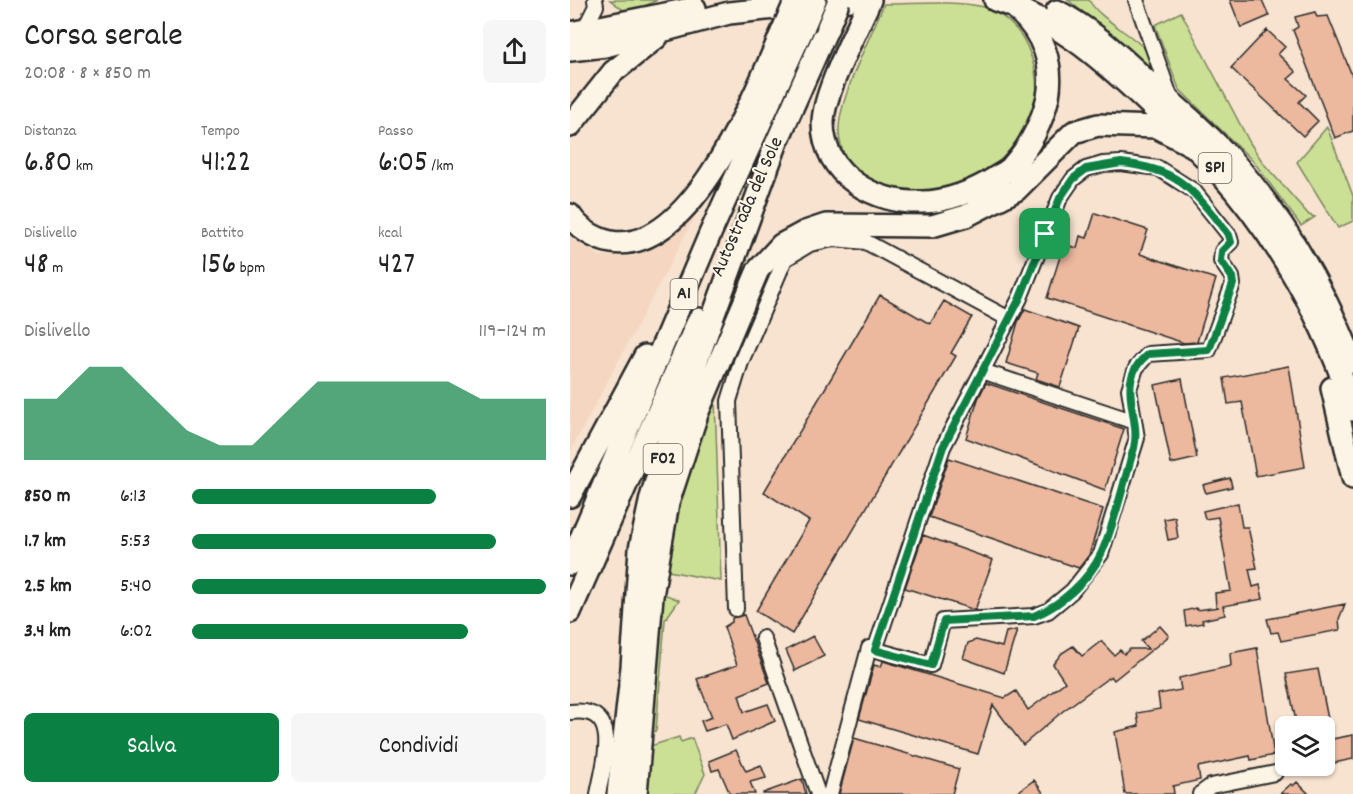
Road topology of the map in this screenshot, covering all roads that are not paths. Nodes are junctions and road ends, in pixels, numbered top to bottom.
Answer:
1 (670, 0) edge
2 (737, 0) edge
3 (796, 0) edge
4 (815, 0) edge
5 (839, 0) edge
6 (850, 0) edge
7 (870, 0) edge
8 (1034, 0) edge
9 (1136, 0) edge
10 (596, 3) edge
11 (1003, 3) edge
12 (1061, 8) edge
13 (628, 23) junction
14 (685, 23) junction
15 (795, 25) junction
16 (576, 33) edge
17 (570, 50) edge
18 (1173, 104) junction
19 (570, 126) edge
20 (778, 139) junction
21 (1197, 148) junction
22 (570, 215) edge
23 (710, 234) junction
24 (1272, 243) junction
25 (1322, 292) junction
26 (1009, 319) junction
27 (1353, 344) edge
28 (1353, 362) edge
29 (982, 371) junction
30 (1353, 410) edge
31 (1132, 421) junction
32 (1353, 478) edge
33 (570, 496) edge
34 (570, 564) edge
35 (736, 609) dead end
36 (570, 612) edge
37 (763, 638) dead end
38 (875, 650) junction
39 (570, 712) edge
40 (1275, 774) dead end
41 (598, 794) edge
42 (618, 794) edge
43 (636, 794) edge
44 (818, 794) edge
45 (830, 794) edge
46 (1200, 794) edge

1 - 13 highway
2 - 13 highway
3 - 15 highway, bridge
4 - 15 highway, Autostrada del Sole / A1, bridge
5 - 20 highway, Autostrada del Sole / A1, bridge
6 - 14 highway
7 - 11 highway
8 - 12 highway, SP1
9 - 18 street
10 - 13 street
10 - 16 street
11 - 21 highway, SP1
12 - 18 highway, SP1
13 - 16 highway
14 - 17 highway
14 - 19 highway
15 - 22 highway
15 - 23 highway, Autostrada del Sole / A1
18 - 25 highway, SP1
20 - 36 highway, Autostrada del Sole / A1
20 - 42 highway, F02
21 - 24 highway, SP1
21 - 43 highway
23 - 33 highway
23 - 34 highway, Autostrada del Sole / A1
24 - 30 highway, SP1
24 - 32 highway
25 - 27 highway
25 - 28 highway, SP1
26 - 29 street
26 - 31 street
26 - 35 street
29 - 31 street
29 - 38 street
31 - 38 street
37 - 44 street
38 - 45 street
39 - 41 street
40 - 46 street

